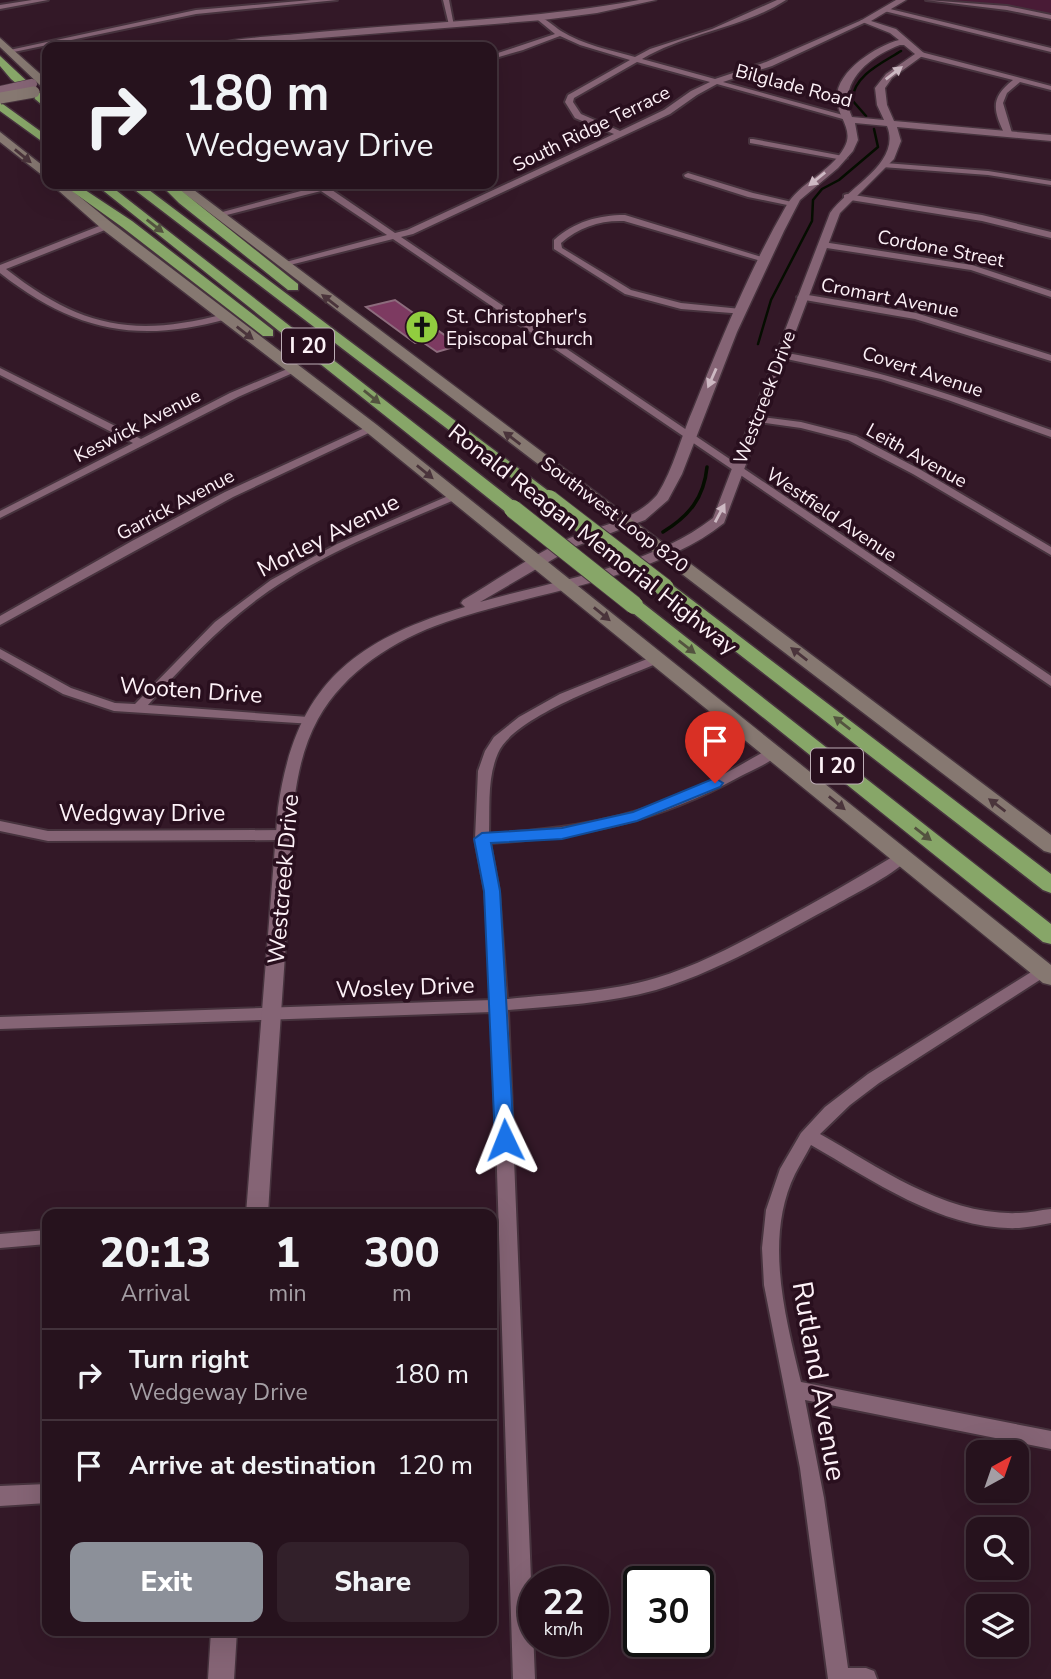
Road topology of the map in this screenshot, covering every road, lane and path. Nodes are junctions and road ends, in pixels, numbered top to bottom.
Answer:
1 (45, 0) edge
2 (334, 0) edge
3 (446, 0) edge
4 (652, 0) edge
5 (783, 0) edge
6 (902, 0) edge
7 (929, 0) edge
8 (206, 2) dead end
9 (0, 7) edge
10 (886, 10) junction
11 (196, 12) junction
12 (876, 15) junction
13 (1051, 17) edge
14 (540, 19) junction
15 (864, 20) junction
16 (452, 25) junction
17 (880, 26) junction
18 (560, 34) junction
19 (0, 41) edge
20 (62, 42) edge
21 (253, 42) edge
22 (905, 42) junction
23 (42, 46) edge
24 (1051, 50) edge
25 (920, 54) junction
26 (4, 55) edge
27 (497, 56) edge
28 (637, 60) junction
29 (1019, 79) junction
30 (0, 80) edge
31 (715, 82) junction
32 (42, 87) edge
33 (1051, 88) edge
34 (0, 91) edge
35 (0, 97) edge
36 (42, 101) edge
37 (0, 104) edge
38 (42, 114) edge
39 (847, 119) junction
40 (892, 125) junction
41 (1008, 133) junction
42 (620, 134) junction
43 (0, 136) edge
44 (42, 138) edge
45 (1051, 138) edge
46 (753, 141) dead end
47 (843, 158) junction
48 (885, 165) junction
49 (42, 171) edge
50 (688, 175) dead end
51 (1051, 183) edge
52 (63, 189) edge
53 (75, 189) edge
54 (107, 189) edge
55 (141, 189) edge
56 (171, 189) edge
57 (185, 189) edge
58 (309, 189) edge
59 (324, 189) edge
60 (847, 197) junction
61 (792, 203) junction
62 (219, 214) junction
63 (107, 226) junction
64 (1051, 235) edge
65 (392, 237) junction
66 (823, 245) junction
67 (764, 259) junction
68 (285, 265) junction
69 (0, 268) edge
70 (1051, 294) edge
71 (802, 297) junction
72 (741, 312) junction
73 (224, 317) junction
74 (780, 355) junction
75 (361, 357) junction
76 (1051, 358) edge
77 (292, 370) junction
78 (0, 371) edge
79 (350, 379) junction
80 (755, 419) junction
81 (371, 428) junction
82 (1051, 434) edge
83 (689, 439) junction
84 (141, 443) junction
85 (736, 471) junction
86 (455, 496) junction
87 (0, 499) edge
88 (15, 507) junction
89 (0, 515) edge
90 (625, 523) junction
91 (1051, 552) edge
92 (667, 553) junction
93 (537, 562) junction
94 (565, 584) junction
95 (444, 617) junction
96 (0, 621) edge
97 (0, 653) edge
98 (657, 659) junction
99 (1051, 682) edge
100 (137, 710) junction
101 (308, 721) junction
102 (774, 752) junction
103 (0, 826) edge
104 (285, 835) junction
105 (482, 839) junction
106 (1051, 846) edge
107 (904, 856) junction
108 (1051, 885) edge
109 (1047, 936) edge
110 (1047, 973) edge
111 (500, 1005) junction
112 (271, 1014) junction
113 (0, 1023) edge
114 (809, 1136) junction
115 (257, 1209) edge
116 (1051, 1216) edge
117 (42, 1237) edge
118 (0, 1241) edge
119 (793, 1389) junction
120 (1051, 1440) edge
121 (42, 1494) edge
122 (0, 1496) edge
123 (224, 1636) edge
124 (220, 1679) edge
125 (524, 1679) edge
126 (839, 1679) edge
127 (866, 1679) edge

1 - 9 street
2 - 11 street
3 - 16 street
4 - 14 street
5 - 28 street
6 - 10 street, South Ridge Terrace
7 - 13 street
8 - 11 street
10 - 12 street, South Ridge Terrace
10 - 24 street
11 - 20 street
12 - 15 street, South Ridge Terrace
12 - 17 street
14 - 16 street
14 - 18 street, Bilglade Road
15 - 17 street
15 - 31 street, South Ridge Terrace
16 - 21 street
17 - 22 street
18 - 27 street
18 - 28 street, Bilglade Road
19 - 26 main road
22 - 25 street
22 - 39 street
23 - 26 street
25 - 29 street
40 -> 25 street
26 - 32 main road
26 - 36 highway
28 - 31 street, Bilglade Road
28 - 42 street
29 - 33 street
29 - 41 street
30 - 38 highway
31 - 39 street, Bilglade Road
31 - 42 street, South Ridge Terrace
32 - 34 street, bridge
32 - 35 main road, bridge
37 - 44 highway
39 - 40 street, Bilglade Road
39 - 47 street
40 - 41 street, Bilglade Road
40 - 48 street
41 - 45 street, Bilglade Road
42 - 65 street, South Ridge Terrace
43 -> 49 main road
46 - 47 street
47 -> 61 street, Westcreek Drive
48 - 51 street
48 - 60 street, Westcreek Drive
50 - 61 street
52 - 63 main road
53 - 79 highway
54 -> 79 highway, Ronald Reagan Memorial Highway / I 20
55 - 75 highway, Ronald Reagan Memorial Highway / I 20
56 - 75 highway
57 - 62 main road, Southwest Loop 820
58 - 62 street
59 - 65 street, Westfield Avenue
60 - 64 street
60 - 66 street, Westcreek Drive
61 - 67 street, Westcreek Drive
62 - 68 main road, Southwest Loop 820
63 - 69 street
63 - 73 main road
65 - 68 street, South Ridge Terrace
65 - 83 street, Westfield Avenue
66 - 70 street, Cordone Street
66 - 71 street, Westcreek Drive
67 - 72 street, Westcreek Drive
67 - 72 street
90 -> 68 main road, Southwest Loop 820
69 - 73 street
71 - 74 street, Westcreek Drive
71 - 76 street, Cromart Avenue
72 -> 83 street, Westcreek Drive
73 -> 77 main road
74 - 80 street, Westcreek Drive
74 - 82 street, Covert Avenue
108 -> 75 highway, Ronald Reagan Memorial Highway / I 20, bridge
77 - 81 main road
77 - 84 street, Keswick Avenue
78 - 84 street
79 -> 109 highway, Ronald Reagan Memorial Highway / I 20, bridge
80 - 85 street, Westcreek Drive
80 - 91 street, Leith Avenue
81 -> 86 main road
81 - 96 street, Garrick Avenue
83 - 85 street, Westfield Avenue
83 - 90 street, Westcreek Drive
84 - 88 street, Keswick Avenue
92 -> 85 street, Westcreek Drive
85 - 99 street, Westfield Avenue
86 - 93 main road
86 - 100 street, Morley Avenue
87 - 88 street
88 - 89 street, Keswick Avenue
90 - 92 main road, Southwest Loop 820
90 - 93 street, Westcreek Drive
92 - 94 street, Westcreek Drive
106 -> 92 main road, Southwest Loop 820
93 - 94 main road
93 - 95 street, Westcreek Drive
94 - 95 street, Westcreek Drive
94 -> 98 main road
95 - 101 street, Westcreek Drive
97 - 100 street, Wooten Drive
98 - 102 main road
98 - 105 street
100 - 101 street, Wooten Drive
101 - 104 street, Westcreek Drive
102 - 105 street
102 -> 107 main road
103 - 104 street, Wedgway Drive
104 - 112 street, Westcreek Drive
105 - 111 street
107 - 110 main road
107 - 111 street, Wosley Drive
110 - 114 street, Rutland Avenue
111 - 112 street, Wosley Drive
111 - 125 street
112 - 113 street, Wosley Drive
112 - 115 street, Westcreek Drive
114 - 116 street
114 - 119 street, Rutland Avenue
117 - 118 street
119 - 120 street
119 - 126 street, Rutland Avenue
121 - 122 street
123 - 124 street
126 - 127 street

